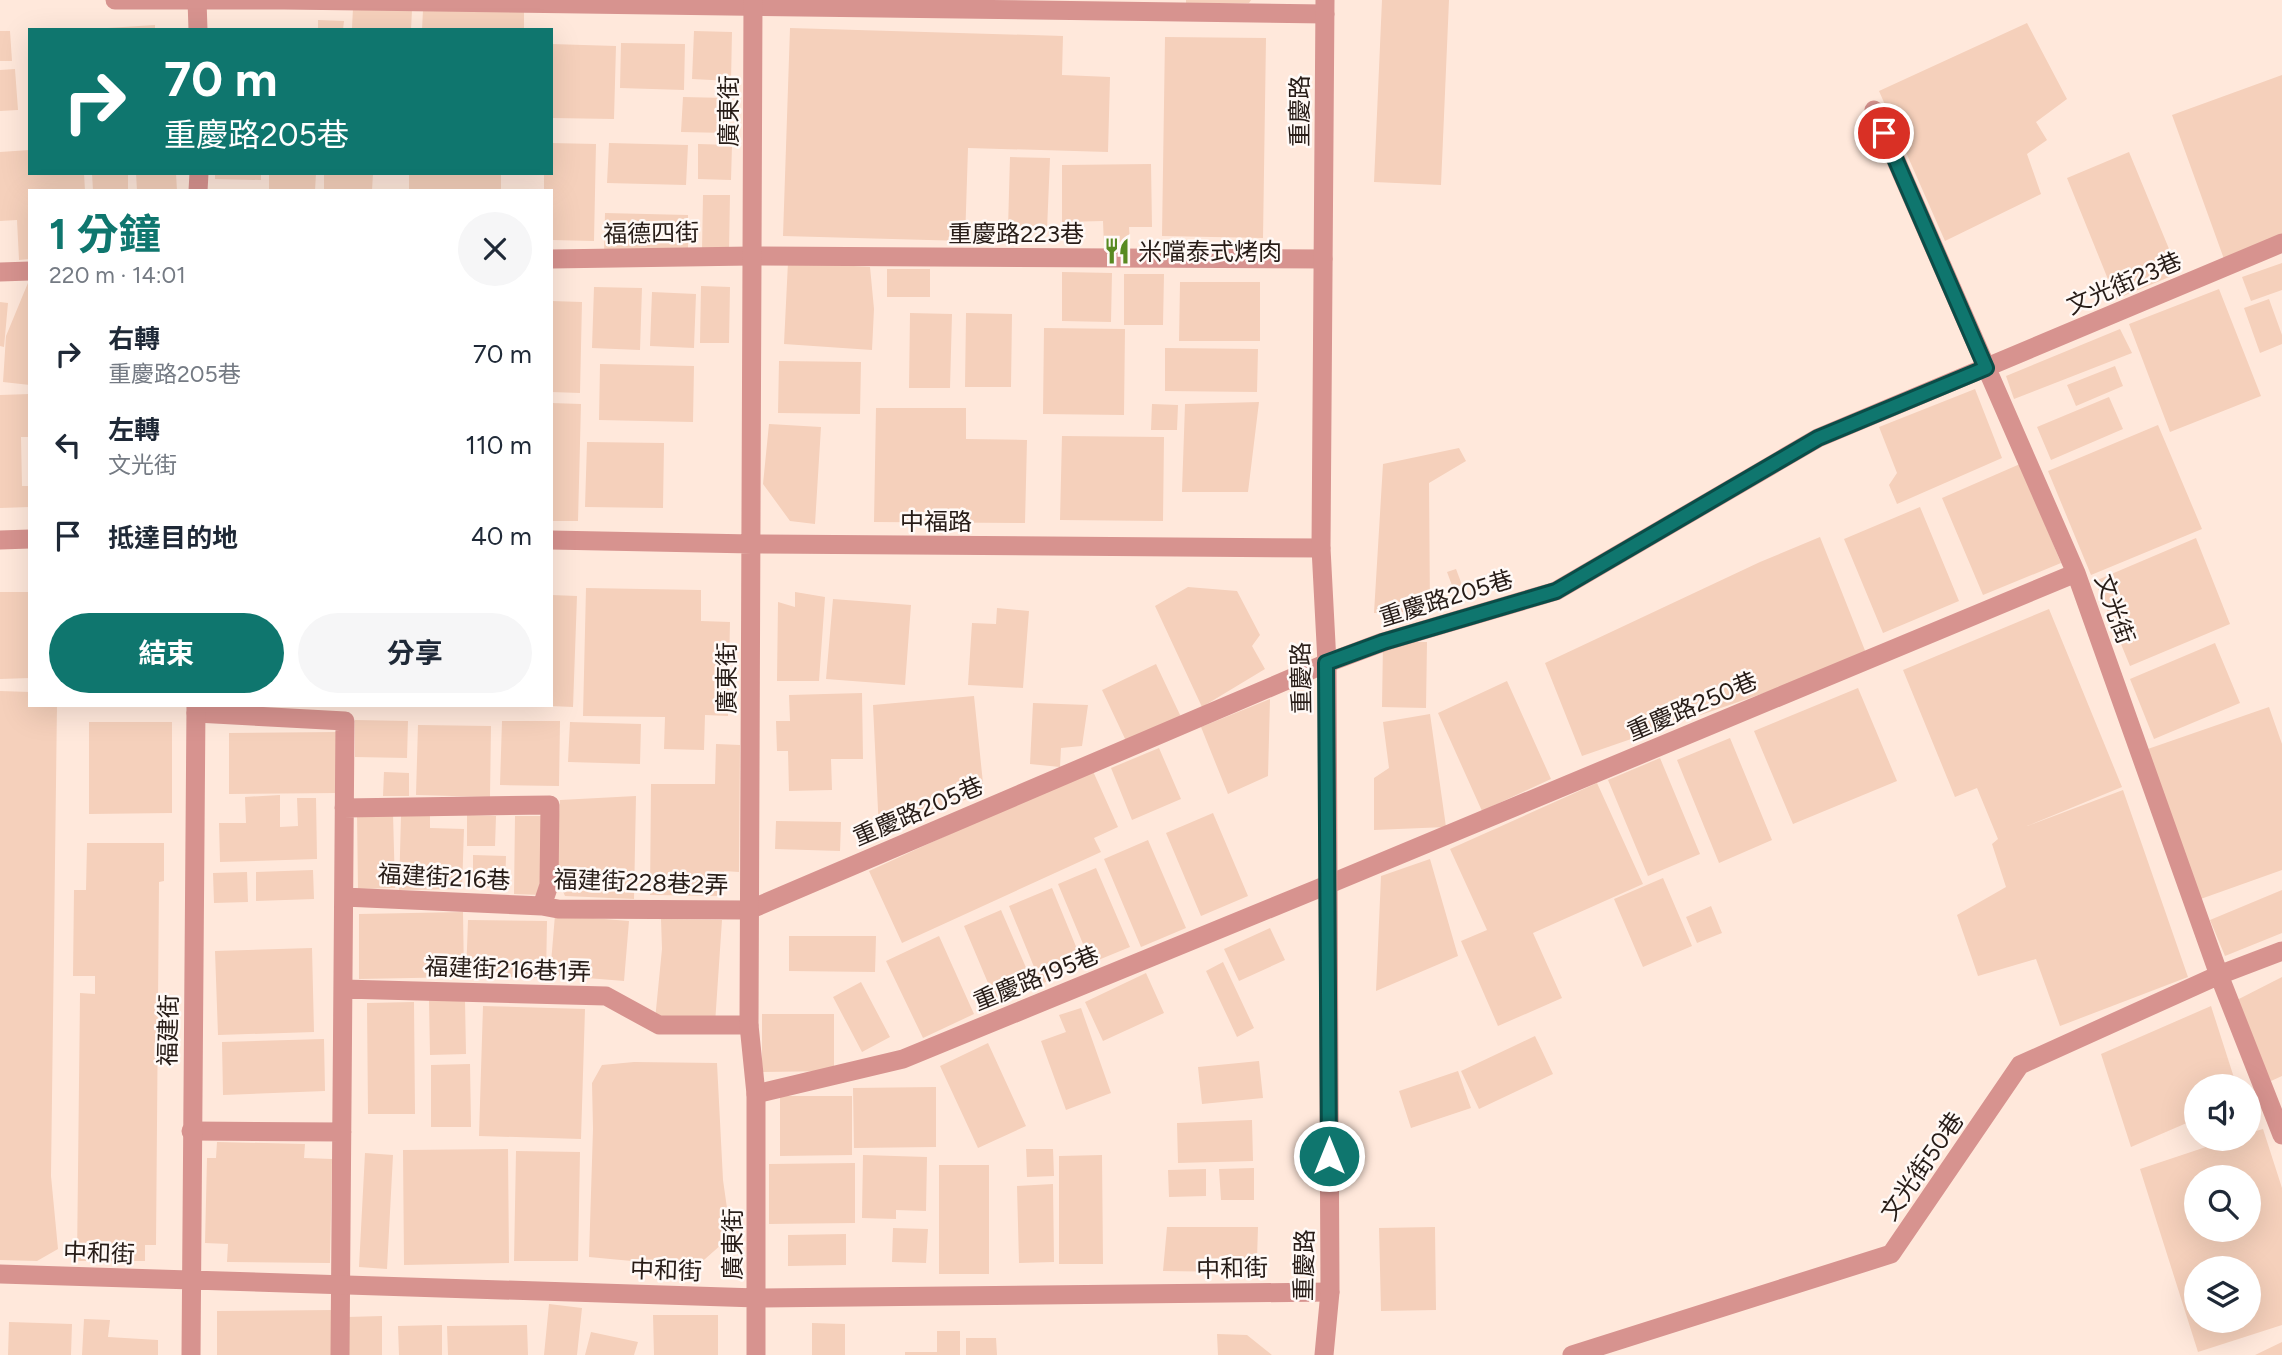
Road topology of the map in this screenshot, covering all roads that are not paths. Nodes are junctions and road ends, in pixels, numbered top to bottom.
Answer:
1 (115, 0) edge
2 (197, 0) edge
3 (284, 0) edge
4 (753, 2) edge
5 (1325, 7) edge
6 (198, 28) edge
7 (1874, 110) dead end
8 (2282, 243) edge
9 (751, 256) junction
10 (1323, 259) junction
11 (553, 260) edge
12 (28, 271) edge
13 (0, 272) edge
14 (1986, 368) junction
15 (28, 539) edge
16 (0, 540) edge
17 (553, 540) edge
18 (752, 544) junction
19 (1321, 548) junction
20 (2076, 573) junction
21 (1326, 663) junction
22 (196, 709) edge
23 (344, 808) junction
24 (1327, 886) junction
25 (344, 897) junction
26 (542, 906) junction
27 (750, 910) junction
28 (2282, 951) edge
29 (2219, 975) junction
30 (343, 989) junction
31 (749, 1025) junction
32 (756, 1094) junction
33 (191, 1131) junction
34 (342, 1132) junction
35 (2282, 1135) edge
36 (0, 1274) edge
37 (190, 1281) junction
38 (341, 1285) junction
39 (1330, 1292) junction
40 (757, 1298) junction
41 (191, 1355) edge
42 (340, 1355) edge
43 (757, 1355) edge
44 (1324, 1355) edge
45 (1572, 1355) edge

1 - 2 street
2 - 3 street
2 - 6 street
3 - 4 street
4 - 5 street
4 - 9 street, 廣東街
5 - 10 street, 重慶路
7 - 14 street, 文光街
8 - 14 street, 文光街23巷
9 - 10 street, 重慶路223巷
9 - 11 street, 福德四街
9 - 18 street, 廣東街
10 - 19 street, 重慶路
12 - 13 street
14 - 20 street, 文光街
14 - 21 street, 重慶路205巷
15 - 16 street
17 - 18 street, 中福路
18 - 19 street, 中福路
18 - 27 street, 廣東街
19 - 21 street, 重慶路
20 - 24 street, 重慶路250巷
20 - 29 street, 文光街
21 - 24 street, 重慶路
21 - 27 street, 重慶路205巷
22 - 23 street
22 - 33 street, 福建街
23 - 25 street
23 - 26 street, 福建街228巷2弄
24 - 32 street, 重慶路195巷
24 - 39 street, 重慶路
25 - 26 street, 福建街216巷
25 - 30 street
26 - 27 street, 福建街228巷2弄
27 - 31 street, 廣東街
28 - 29 street, 文光街50巷
29 - 35 street, 文光街
29 - 45 street, 文光街50巷
30 - 31 street, 福建街216巷1弄
30 - 34 street
31 - 32 street, 廣東街
32 - 40 street, 廣東街
33 - 34 street
33 - 37 street, 福建街
34 - 38 street
36 - 37 street, 中和街
37 - 38 street, 中和街
37 - 41 street, 福建街
38 - 40 street, 中和街
38 - 42 street
39 - 40 street, 中和街
39 - 44 street, 重慶路
40 - 43 street, 廣東街

